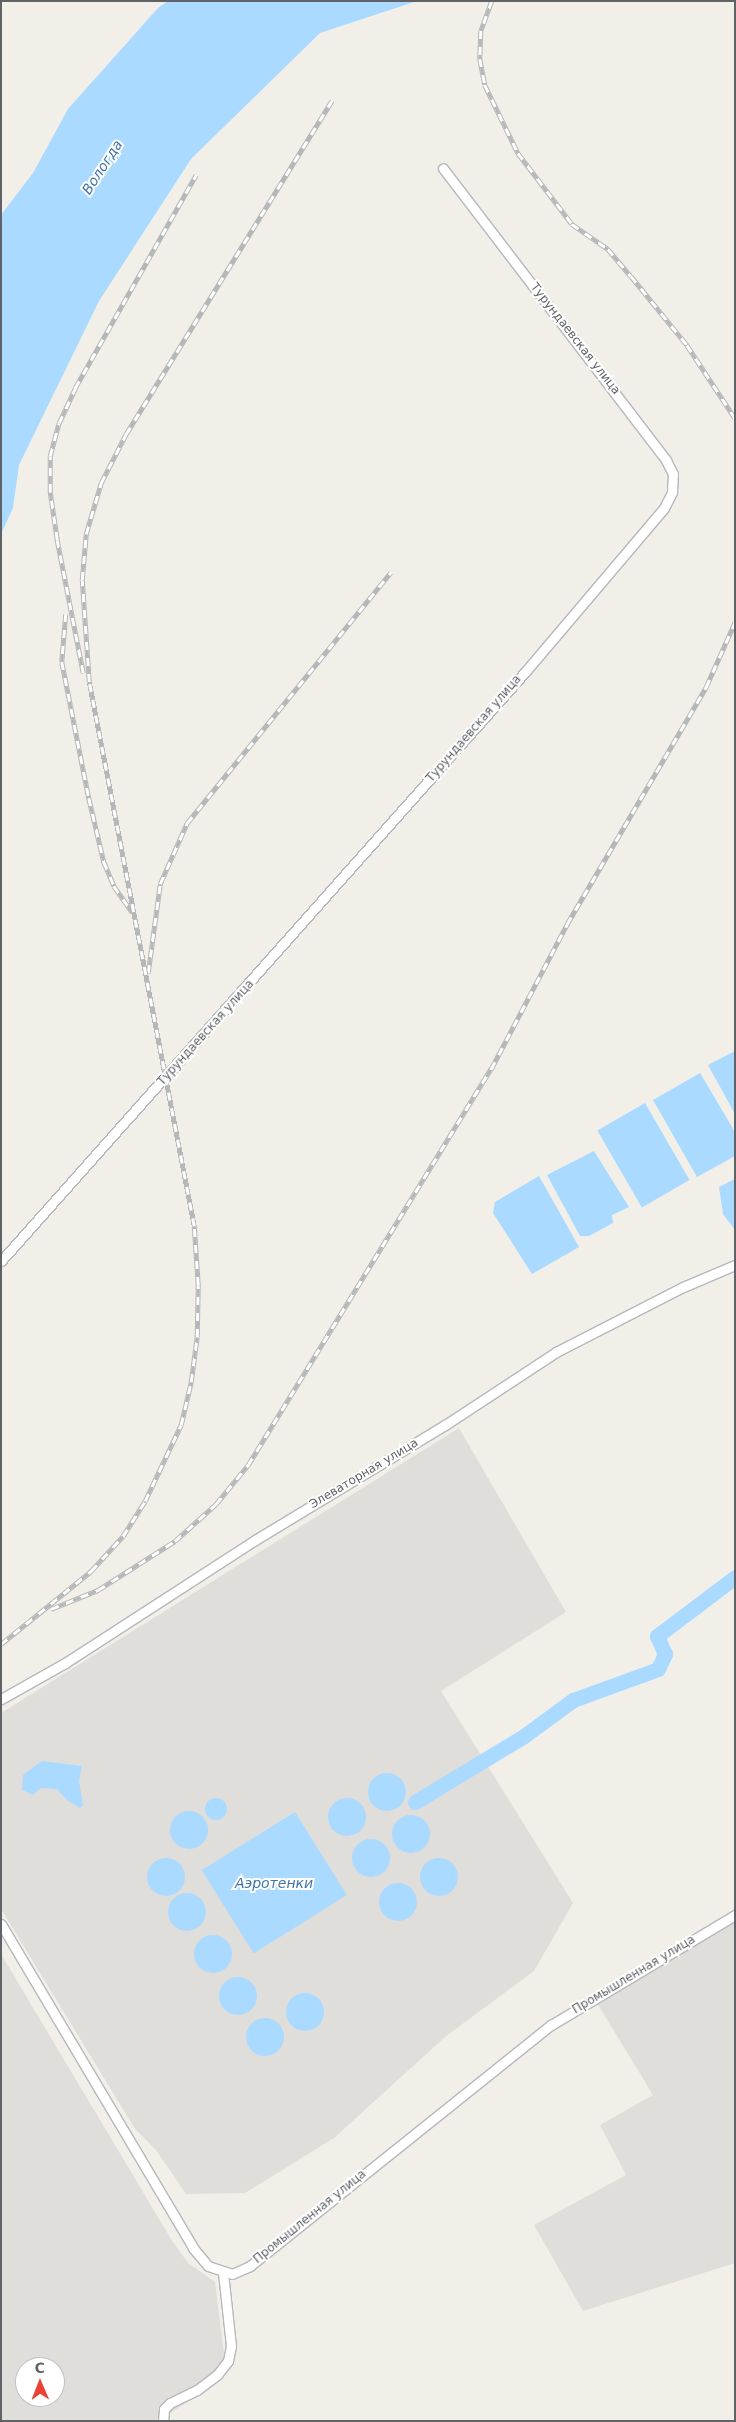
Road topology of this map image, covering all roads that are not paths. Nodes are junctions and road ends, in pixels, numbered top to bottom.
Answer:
1 (443, 168) dead end
2 (1, 1261) edge
3 (735, 1265) edge
4 (1, 1699) edge
5 (735, 1915) edge
6 (1, 1924) edge
7 (223, 2272) junction
8 (163, 2421) edge

1 - 2 street, Турундаевская улица
3 - 4 street, Элеваторная улица
5 - 7 street, Промышленная улица
6 - 7 street
7 - 8 street

